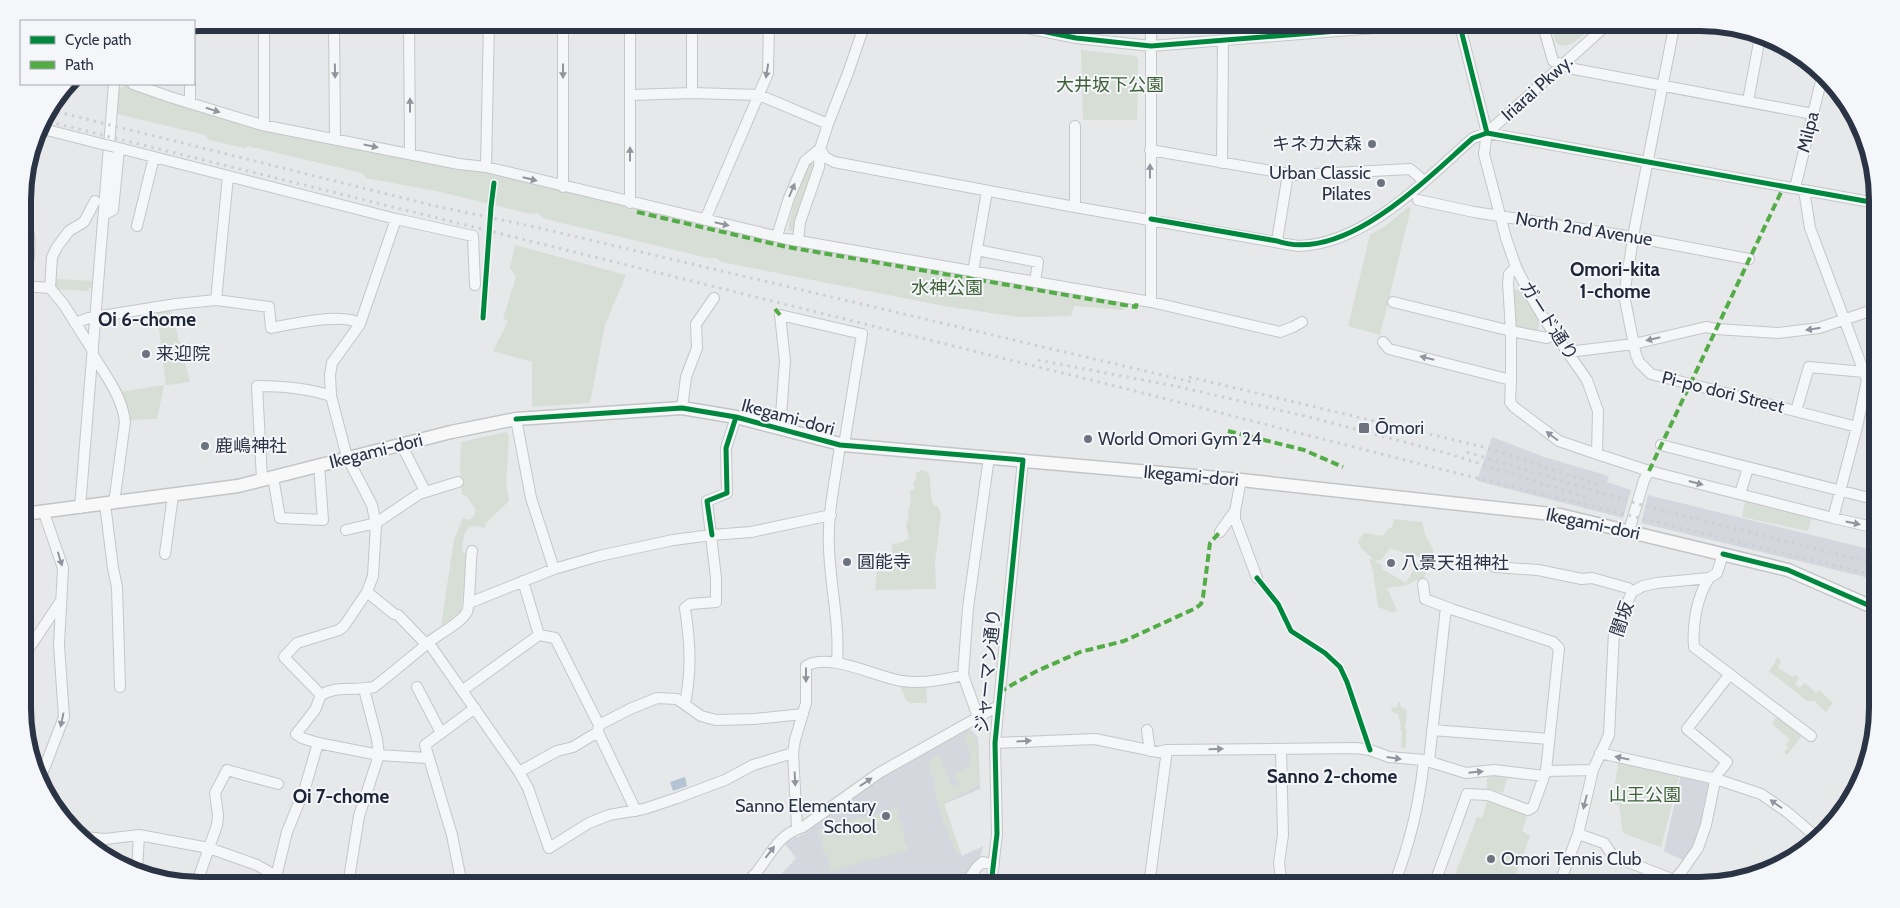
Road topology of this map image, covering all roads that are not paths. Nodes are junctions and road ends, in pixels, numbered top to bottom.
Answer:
1 (264, 31) edge
2 (334, 31) edge
3 (410, 31) edge
4 (489, 31) edge
5 (563, 31) edge
6 (630, 31) edge
7 (692, 31) edge
8 (769, 31) edge
9 (862, 31) edge
10 (1044, 31) edge
11 (1076, 31) edge
12 (1151, 31) edge
13 (1341, 31) edge
14 (1461, 31) edge
15 (1545, 31) edge
16 (1600, 31) edge
17 (1673, 31) edge
18 (1076, 38) junction
19 (1223, 41) junction
20 (1759, 42) edge
21 (1151, 46) junction
22 (1562, 65) junction
23 (1820, 83) edge
24 (114, 85) edge
25 (136, 85) edge
26 (190, 85) edge
27 (1664, 86) junction
28 (692, 92) junction
29 (630, 94) junction
30 (759, 94) junction
31 (1748, 101) junction
32 (190, 103) junction
33 (1813, 114) junction
34 (828, 124) junction
35 (264, 125) junction
36 (1076, 126) dead end
37 (47, 130) edge
38 (1487, 133) junction
39 (335, 138) junction
40 (117, 148) junction
41 (820, 149) junction
42 (1150, 150) junction
43 (410, 154) junction
44 (154, 158) junction
45 (1648, 162) junction
46 (1222, 163) junction
47 (486, 168) junction
48 (1288, 174) junction
49 (228, 176) junction
50 (1424, 181) junction
51 (562, 187) junction
52 (1799, 189) junction
53 (987, 191) junction
54 (1418, 200) dead end
55 (95, 201) dead end
56 (630, 202) junction
57 (1869, 202) edge
58 (1075, 207) junction
59 (105, 214) junction
60 (1501, 216) junction
61 (396, 219) junction
62 (1150, 219) junction
63 (705, 220) junction
64 (137, 226) dead end
65 (777, 236) junction
66 (1633, 236) junction
67 (798, 241) junction
68 (1277, 241) junction
69 (976, 250) junction
70 (1749, 259) dead end
71 (1516, 267) junction
72 (973, 272) junction
73 (1035, 282) junction
74 (475, 285) dead end
75 (32, 287) edge
76 (50, 288) junction
77 (714, 298) dead end
78 (216, 300) junction
79 (1151, 302) junction
80 (1393, 302) dead end
81 (1869, 311) edge
82 (96, 317) junction
83 (1844, 319) junction
84 (1302, 322) dead end
85 (75, 323) junction
86 (360, 324) junction
87 (1511, 331) junction
88 (1554, 333) junction
89 (1383, 342) dead end
90 (1634, 344) junction
91 (1568, 352) junction
92 (93, 353) junction
93 (1869, 378) edge
94 (1511, 380) junction
95 (331, 396) junction
96 (682, 408) junction
97 (1796, 411) junction
98 (736, 417) junction
99 (516, 419) junction
100 (1857, 426) junction
101 (780, 428) junction
102 (401, 444) junction
103 (842, 445) junction
104 (1661, 445) dead end
105 (1597, 454) junction
106 (989, 457) junction
107 (347, 458) junction
108 (1023, 460) junction
109 (319, 465) junction
110 (1748, 468) junction
111 (1649, 471) junction
112 (267, 478) junction
113 (1241, 480) junction
114 (458, 482) dead end
115 (425, 491) junction
116 (1840, 491) junction
117 (1740, 494) junction
118 (173, 495) junction
119 (1869, 498) edge
120 (109, 504) junction
121 (80, 508) junction
122 (1235, 511) junction
123 (44, 513) junction
124 (31, 514) edge
125 (831, 515) junction
126 (1833, 518) junction
127 (376, 523) junction
128 (1869, 526) edge
129 (346, 530) dead end
130 (1629, 531) junction
131 (1220, 532) dead end
132 (712, 535) junction
133 (472, 551) dead end
134 (166, 554) dead end
135 (1723, 554) junction
136 (1495, 567) dead end
137 (554, 569) junction
138 (1257, 578) dead end
139 (1709, 578) junction
140 (523, 581) junction
141 (1423, 584) dead end
142 (367, 592) junction
143 (1632, 592) junction
144 (60, 602) junction
145 (469, 603) junction
146 (1869, 605) edge
147 (1446, 607) junction
148 (539, 635) junction
149 (427, 643) junction
150 (31, 645) edge
151 (837, 662) junction
152 (1730, 674) junction
153 (963, 675) junction
154 (120, 687) dead end
155 (417, 687) dead end
156 (364, 689) junction
157 (463, 690) junction
158 (321, 695) junction
159 (685, 704) junction
160 (998, 706) junction
161 (475, 708) junction
162 (803, 714) junction
163 (978, 717) junction
164 (598, 728) junction
165 (1147, 730) dead end
166 (1432, 730) junction
167 (441, 733) junction
168 (1810, 736) dead end
169 (1549, 739) junction
170 (994, 743) junction
171 (318, 744) junction
172 (1281, 749) junction
173 (1167, 750) junction
174 (1150, 751) junction
175 (793, 753) junction
176 (1600, 753) junction
177 (379, 754) junction
178 (427, 758) junction
179 (1427, 761) junction
180 (43, 770) edge
181 (1593, 770) junction
182 (519, 772) junction
183 (1545, 773) junction
184 (1716, 778) junction
185 (278, 784) dead end
186 (636, 811) junction
187 (798, 828) junction
188 (1813, 833) edge
189 (1578, 834) junction
190 (139, 835) junction
191 (92, 838) edge
192 (209, 848) junction
193 (137, 864) edge
194 (994, 865) junction
195 (970, 876) edge
196 (992, 876) edge
197 (1150, 876) edge
198 (1281, 876) edge
199 (1397, 876) edge
200 (1437, 876) edge
201 (1563, 876) edge
202 (1657, 876) edge
203 (1677, 876) edge
204 (199, 877) edge
205 (270, 877) edge
206 (276, 877) edge
207 (349, 877) edge
208 (460, 877) edge
209 (752, 877) edge

1 - 35 street
2 -> 39 street
43 -> 3 street
4 - 47 street
5 -> 51 street
6 - 29 street
7 - 28 street
8 -> 30 street
9 - 34 street
10 - 18 street
11 - 18 street
12 - 21 street
13 - 19 street
14 - 38 street, ガード通り
15 - 22 street
16 - 22 street, Iriarai Pkwy.
17 - 27 street, Pi-po dori Street
18 - 21 street
19 - 21 street
19 - 46 street
20 - 31 street
21 - 42 street
22 - 27 street
22 - 38 street, Iriarai Pkwy.
23 - 33 street, Milpa
24 - 59 street
25 - 32 street
26 - 32 street
27 - 31 street
27 - 45 street, Pi-po dori Street
28 - 29 street
28 - 30 street
56 -> 29 street
30 - 34 street
30 - 63 street
31 - 33 street
32 -> 35 street
33 - 52 street, Milpa
34 - 41 street
35 - 39 street
36 - 58 street
37 - 40 street, bridge
38 - 45 street
38 - 50 street, Iriarai Pkwy.
38 - 60 street, ガード通り
39 -> 43 street
40 - 44 street
40 - 59 street
41 - 53 street, Iriarai Pkwy.
65 -> 41 street
41 - 67 street
42 - 46 street
62 -> 42 street
43 - 47 street
44 - 49 street
44 - 64 street
45 - 52 street
45 - 66 street, Pi-po dori Street
46 - 48 street
47 -> 51 street
48 - 50 street
48 - 68 street
49 - 61 street
49 - 78 street
50 - 68 street, Iriarai Pkwy.
51 - 56 street
52 - 57 street
52 - 83 street
53 - 58 street, Iriarai Pkwy.
53 - 69 street
54 - 60 street, North 2nd Avenue
55 - 76 street
56 - 63 street
58 - 62 street, Iriarai Pkwy.
59 - 82 street
60 - 66 street, North 2nd Avenue
60 - 71 street, ガード通り
61 - 74 street
61 - 86 street
62 - 68 street, Iriarai Pkwy.
62 - 79 street
63 -> 65 street
65 - 67 street
66 - 70 street, North 2nd Avenue
66 - 90 street, Pi-po dori Street
67 - 72 street
69 - 72 street
69 - 73 street
71 - 87 street
71 - 88 street, ガード通り
72 - 73 street
73 - 79 street
75 - 76 street
76 - 85 street
77 - 96 street
78 - 82 street
78 - 86 street
79 - 84 street
80 - 87 street
81 - 83 street
82 - 85 street
82 - 92 street
83 -> 90 street
83 - 93 street
85 - 92 street
86 - 95 street
87 - 88 street
87 - 94 street
88 - 91 street, ガード通り
94 -> 89 street
90 - 91 street
90 - 97 street, Pi-po dori Street
91 - 105 street, ガード通り
92 - 120 street
92 - 121 street
93 - 97 street
93 - 100 street
105 -> 94 street
95 - 107 street
95 - 112 street
96 - 98 main road, Ikegami-dori
96 - 99 main road, Ikegami-dori
97 - 100 street, Pi-po dori Street
98 - 101 main road, Ikegami-dori
98 - 132 street
99 - 102 main road, Ikegami-dori
99 - 137 street
100 - 116 street
101 - 103 main road, Ikegami-dori
101 - 103 street
102 - 107 main road, Ikegami-dori
102 - 115 street
103 - 106 main road, Ikegami-dori
103 - 125 street
104 - 110 street
105 - 111 street
106 - 108 main road, Ikegami-dori
106 - 153 street
107 - 109 main road, Ikegami-dori
107 - 127 street
108 - 113 main road, Ikegami-dori
108 - 160 street, ジャーマン通り
109 - 112 main road, Ikegami-dori
109 - 112 street
110 - 116 street
110 - 117 street
111 -> 117 street
111 - 130 street
112 - 118 main road, Ikegami-dori
113 - 122 street
113 - 130 main road, Ikegami-dori
114 - 115 street
115 - 127 street
116 - 119 street
116 - 126 street
117 - 126 street
118 - 120 main road, Ikegami-dori
118 - 134 street
120 - 121 main road, Ikegami-dori
120 - 154 street
121 - 123 main road, Ikegami-dori
122 - 131 street
122 - 138 street
123 - 124 main road, Ikegami-dori
123 -> 144 street
125 - 132 street
125 - 151 street
126 -> 128 street
127 - 129 street
127 - 142 street
130 - 135 main road, Ikegami-dori
132 - 137 street
132 - 159 street
133 - 145 street
135 - 139 street
135 - 146 main road, Ikegami-dori
136 - 143 street
137 - 140 street
139 - 143 street, 闇坂
139 - 152 street
140 - 145 street
140 - 148 street
141 - 147 street
142 - 149 street
142 - 158 street
143 - 176 street, 闇坂
144 - 150 street
144 -> 180 street
145 - 149 street
147 - 166 street
147 - 169 street
148 - 157 street
148 - 164 street
149 - 156 street
149 - 157 street
151 - 153 street
151 -> 162 street
152 - 168 street
152 - 184 street
153 - 163 street
155 - 167 street
156 - 158 street
156 - 177 street
157 - 161 street
158 - 171 street
159 - 162 street
159 - 164 street
160 - 163 street
160 - 170 street, ジャーマン通り
161 - 167 street
161 - 182 street
162 - 175 street
187 -> 163 street
164 - 182 street
164 - 186 street
165 - 174 street
166 - 169 street
166 - 179 street
167 - 178 street
169 - 183 street
170 -> 174 street
170 - 194 street, ジャーマン通り
171 - 177 street
171 - 206 street
173 -> 172 street
172 -> 179 street
172 - 198 street
173 - 174 street
173 - 197 street
175 - 186 street
175 -> 187 street
176 - 181 street, 闇坂
184 -> 176 street
177 - 178 street
177 - 207 street
178 - 208 street
179 -> 183 street
179 - 199 street
181 - 183 street
181 -> 189 street, 闇坂
182 - 186 street
183 - 200 street
188 -> 184 street
184 - 203 street
185 - 192 street
209 -> 187 street
189 - 201 street, 闇坂
189 - 202 street
190 - 191 street
190 - 192 street
190 - 193 street
192 - 204 street
192 - 205 street
194 - 195 street
194 - 196 street, ジャーマン通り

